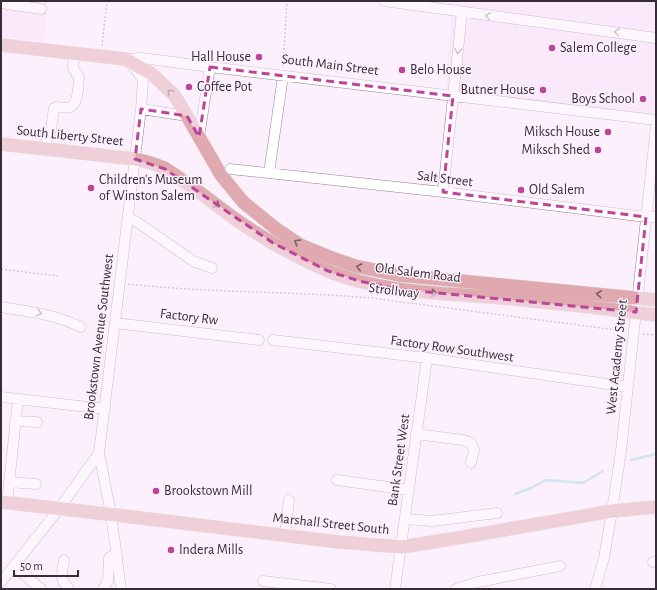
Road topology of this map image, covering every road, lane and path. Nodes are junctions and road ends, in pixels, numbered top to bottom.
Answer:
1 (108, 1) edge
2 (287, 1) edge
3 (384, 1) edge
4 (396, 2) edge
5 (1, 3) edge
6 (41, 9) dead end
7 (462, 12) junction
8 (656, 38) edge
9 (1, 45) edge
10 (74, 53) junction
11 (101, 56) junction
12 (125, 59) junction
13 (210, 67) junction
14 (283, 76) junction
15 (453, 96) junction
16 (141, 109) junction
17 (188, 116) junction
18 (656, 120) edge
19 (656, 126) edge
20 (199, 137) junction
21 (1, 144) edge
22 (47, 144) junction
23 (135, 159) junction
24 (230, 169) dead end
25 (269, 173) junction
26 (443, 192) junction
27 (128, 217) junction
28 (651, 217) edge
29 (212, 268) dead end
30 (1, 269) edge
31 (58, 276) dead end
32 (105, 282) dead end
33 (112, 282) dead end
34 (128, 284) dead end
35 (638, 298) junction
36 (656, 300) edge
37 (1, 307) edge
38 (636, 312) junction
39 (656, 315) edge
40 (115, 323) junction
41 (81, 327) dead end
42 (634, 333) junction
43 (656, 335) edge
44 (259, 340) dead end
45 (272, 340) dead end
46 (427, 358) junction
47 (628, 387) junction
48 (1, 397) edge
49 (18, 399) junction
50 (105, 409) junction
51 (15, 421) junction
52 (37, 422) dead end
53 (416, 434) junction
54 (100, 453) junction
55 (471, 463) dead end
56 (337, 480) dead end
57 (9, 482) junction
58 (36, 484) dead end
59 (409, 490) junction
60 (289, 500) dead end
61 (4, 503) edge
62 (656, 507) edge
63 (59, 509) junction
64 (612, 510) junction
65 (497, 513) dead end
66 (111, 514) junction
67 (405, 519) junction
68 (285, 535) junction
69 (402, 547) junction
70 (116, 556) junction
71 (64, 560) dead end
72 (14, 566) junction
73 (560, 566) dead end
74 (119, 575) junction
75 (263, 581) dead end
76 (1, 582) edge
77 (106, 585) edge
78 (41, 589) edge
79 (69, 589) edge
80 (121, 589) edge
81 (331, 589) edge
82 (395, 589) edge
83 (456, 589) edge
84 (595, 589) edge

1 - 11 path
2 - 14 path
3 - 4 street
4 - 7 street
5 - 6 street
8 -> 7 street
7 -> 15 street
9 - 10 main road, South Main Street
10 - 11 main road, South Main Street
10 - 22 street
11 - 12 main road, South Main Street
12 - 13 street, South Main Street
12 - 16 street, Brookstown Avenue Southwest
17 -> 12 main road, Old Salem Road
13 - 14 street, South Main Street
13 - 20 street
14 - 15 street, South Main Street
14 - 25 street
15 - 18 street, South Main Street
15 - 26 street
16 - 17 street
16 - 23 street, Brookstown Avenue Southwest
17 - 20 main road, Old Salem Road
19 - 28 street, West Academy Street
35 -> 20 main road, Old Salem Road
21 - 22 main road, South Liberty Street
22 - 23 main road, South Liberty Street
23 - 27 street, Brookstown Avenue Southwest
23 -> 38 main road, Old Salem Road
24 - 25 street, Salt Street
25 - 26 street, Salt Street
26 - 28 street, Salt Street
27 - 29 street
27 - 40 street, Brookstown Avenue Southwest
28 - 35 street, West Academy Street
30 - 31 path
32 - 33 path
34 - 42 path, Strollway
35 - 36 main road, Old Salem Road
35 - 38 street, West Academy Street
37 -> 41 street
38 - 39 main road, Old Salem Road
38 - 42 street, West Academy Street
40 - 44 street, Factory Rw
40 - 50 street, Brookstown Avenue Southwest
42 - 43 path, Strollway
42 - 47 street, West Academy Street
45 - 46 street, Factory Row Southwest
46 - 47 street, Factory Row Southwest
46 - 53 street, Bank Street West
47 - 64 street, West Academy Street
48 - 49 street
49 - 50 street
49 - 51 street
50 - 54 street, Brookstown Avenue Southwest
51 - 52 street
51 - 57 street
53 - 55 street
53 - 59 street, Bank Street West
54 - 63 street, Brookstown Avenue Southwest
54 - 66 street
56 - 59 street
57 - 58 street
57 - 61 street
59 - 67 street, Bank Street West
60 - 68 street
61 - 63 main road, Marshall Street South
62 - 64 main road, Marshall Street South
63 - 66 main road, Marshall Street South
63 - 72 street, Brookstown Avenue Southwest
64 - 69 main road, Marshall Street South
64 - 84 street, West Academy Street
65 - 67 street
66 - 68 main road, Marshall Street South
66 - 70 street
67 - 69 street, Bank Street West
68 - 69 main road, Marshall Street South
69 - 82 street, Bank Street West
70 - 74 street
70 - 77 street
71 - 79 street
72 - 76 street, Brookstown Avenue Southwest
72 - 78 street
73 - 83 street
74 - 77 street
74 - 80 street
75 - 81 street

